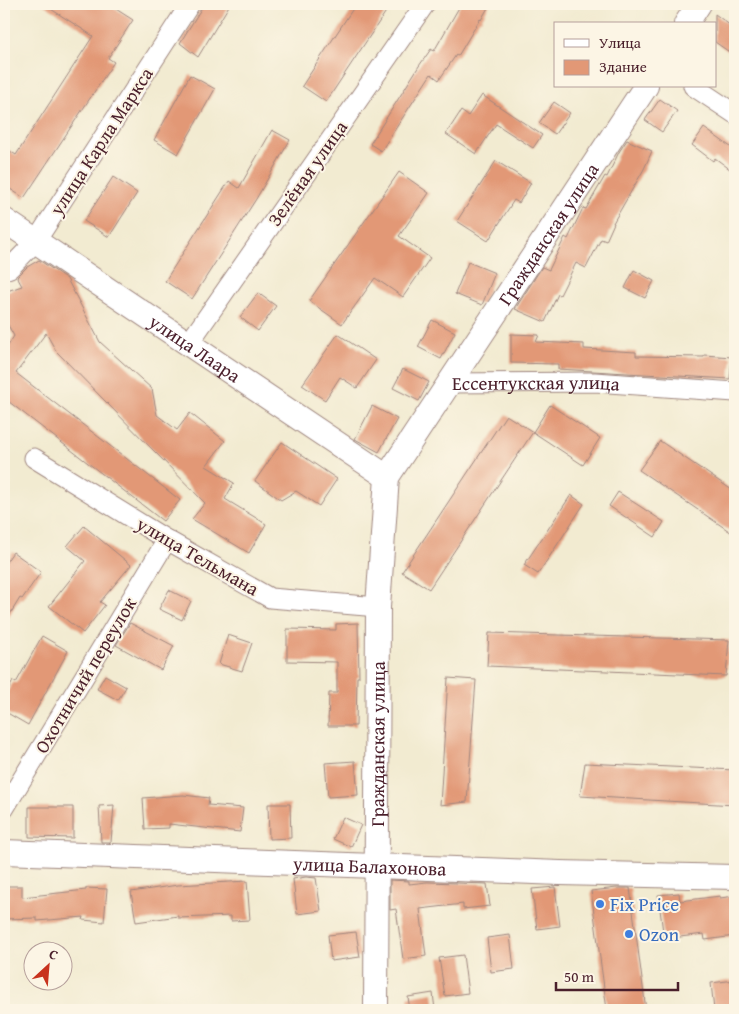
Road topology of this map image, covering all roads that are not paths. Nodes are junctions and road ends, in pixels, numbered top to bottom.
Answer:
1 (190, 4) edge
2 (425, 4) edge
3 (699, 4) edge
4 (687, 22) edge
5 (645, 88) edge
6 (696, 88) edge
7 (735, 114) edge
8 (4, 220) edge
9 (36, 241) junction
10 (4, 270) edge
11 (189, 343) junction
12 (450, 383) junction
13 (735, 392) edge
14 (34, 458) dead end
15 (387, 477) junction
16 (167, 540) junction
17 (378, 607) junction
18 (4, 810) edge
19 (4, 852) edge
20 (376, 866) junction
21 (735, 877) edge
22 (376, 1010) edge

1 - 9 street, улица Карла Маркса
2 - 11 street, Зелёная улица
3 - 4 street
5 - 12 street, Гражданская улица
6 - 7 street
8 - 9 street, улица Лаара
9 - 10 street, улица Карла Маркса
9 - 11 street, улица Лаара
11 - 15 street, улица Лаара
12 - 13 street, Ессентукская улица
12 - 15 street, Ессентукская улица
14 - 16 street, улица Тельмана
15 - 17 street, Гражданская улица
16 - 17 street, улица Тельмана
16 - 18 street, Охотничий переулок
17 - 20 street, Гражданская улица
19 - 20 street, улица Балахонова
20 - 21 street, улица Балахонова
20 - 22 street, Гражданская улица

